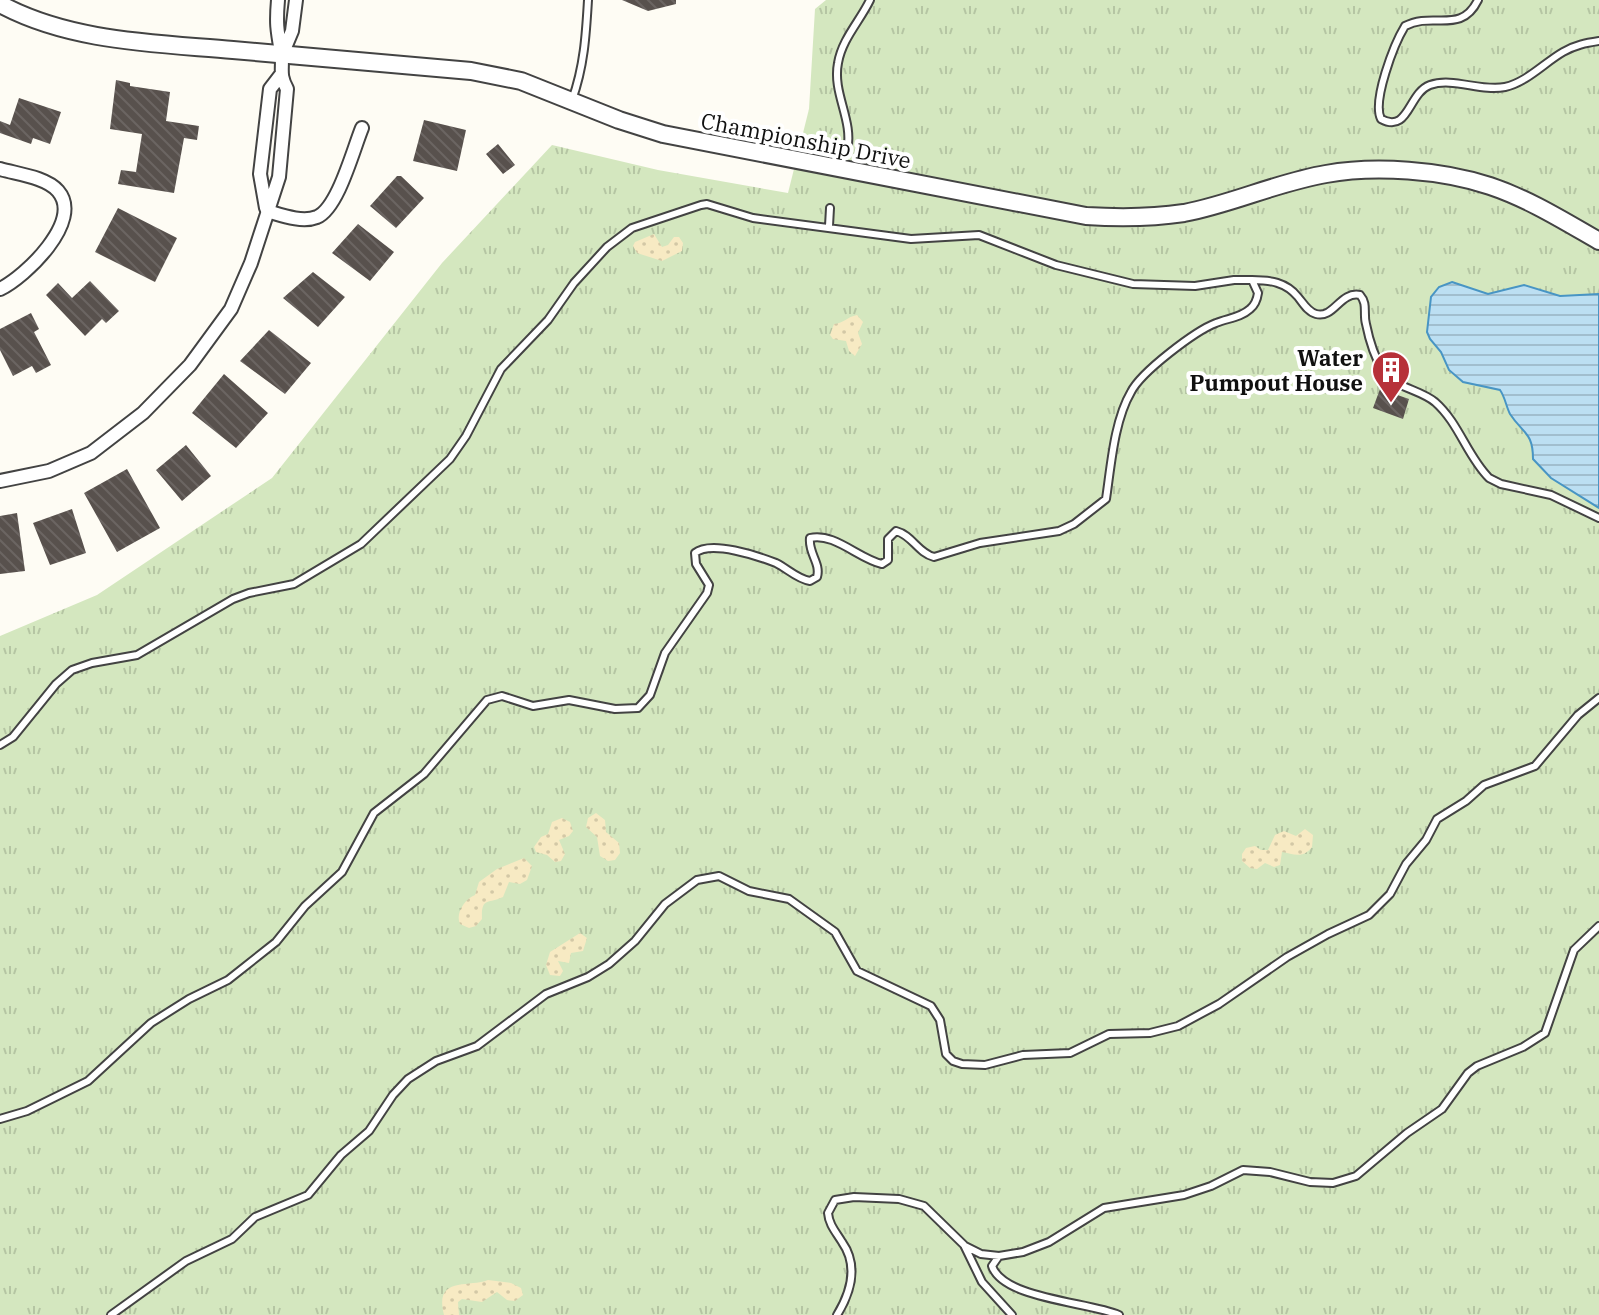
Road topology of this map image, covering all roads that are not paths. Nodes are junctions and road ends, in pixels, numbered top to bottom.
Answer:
1 (278, 0) edge
2 (296, 0) edge
3 (588, 0) edge
4 (870, 0) edge
5 (1478, 0) edge
6 (0, 4) edge
7 (1599, 41) edge
8 (282, 55) junction
9 (280, 76) junction
10 (572, 100) junction
11 (362, 128) dead end
12 (847, 151) dead end
13 (0, 169) edge
14 (830, 208) dead end
15 (267, 211) junction
16 (829, 226) junction
17 (1599, 241) edge
18 (1252, 280) junction
19 (0, 289) edge
20 (0, 481) edge
21 (1599, 518) edge
22 (1599, 698) edge
23 (0, 745) edge
24 (1599, 926) edge
25 (0, 1119) edge
26 (964, 1245) junction
27 (999, 1256) junction
28 (111, 1315) edge
29 (837, 1315) edge
30 (1012, 1315) edge
31 (1119, 1315) edge

1 - 8 street
2 - 8 street
3 - 10 lane
4 - 12 lane
5 - 7 lane
6 - 8 street, Championship Drive
8 - 9 street
8 - 10 street, Championship Drive
9 - 15 street
9 - 15 street
10 - 17 street, Championship Drive
11 - 15 street
13 - 19 street
14 - 16 lane
15 - 20 street
16 - 18 lane
16 - 23 lane
18 - 21 lane
18 - 25 lane
22 - 28 lane
24 - 27 lane
26 - 27 lane
26 - 29 lane
26 - 30 lane
27 - 31 lane

